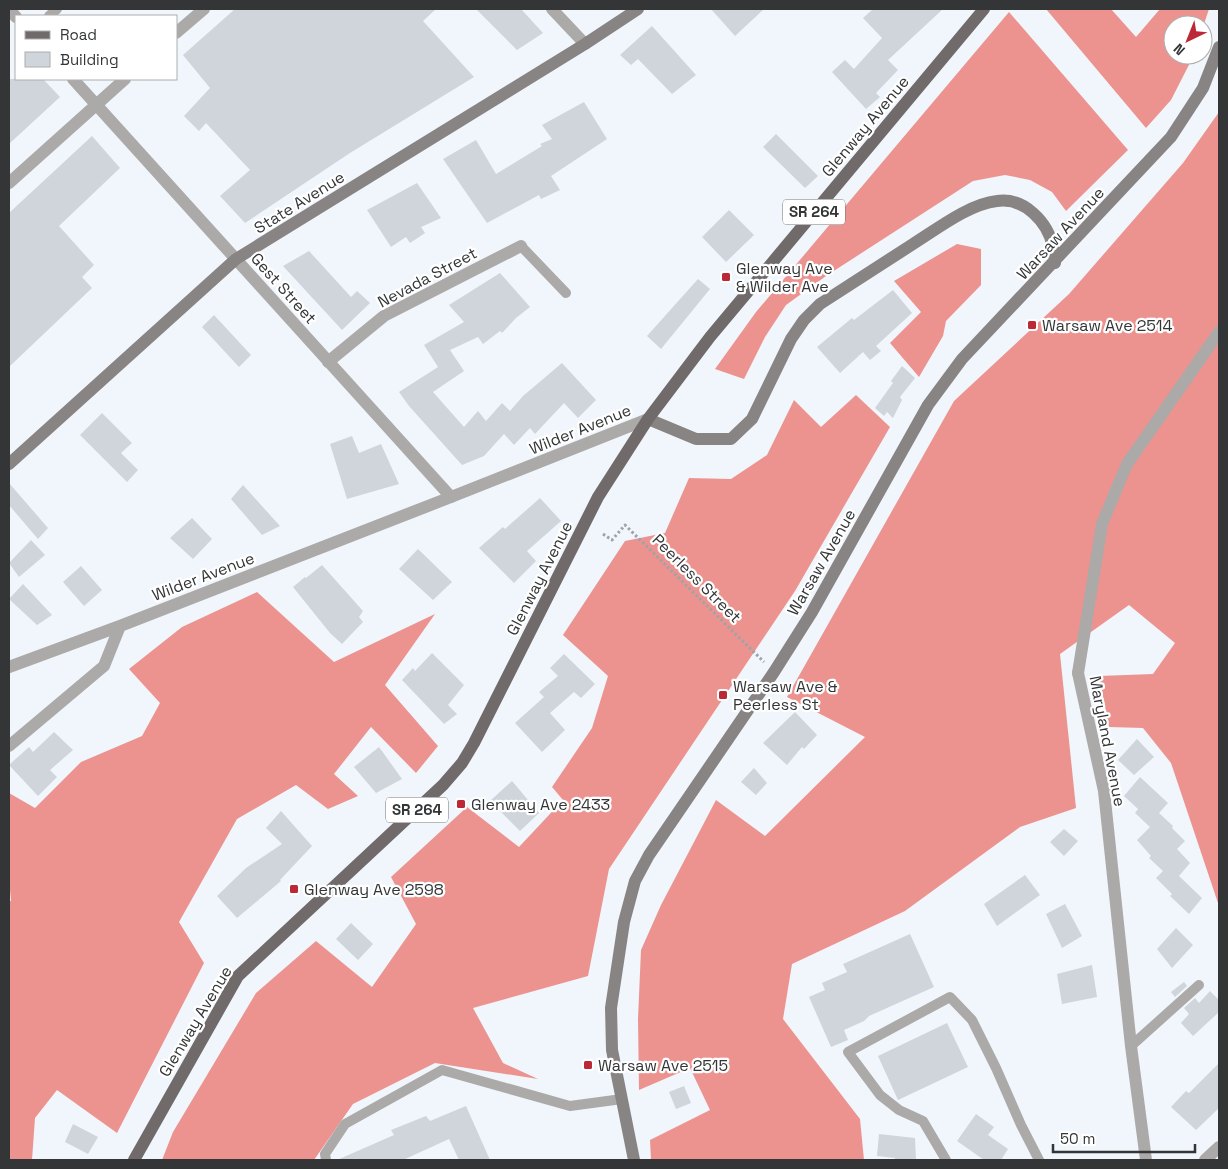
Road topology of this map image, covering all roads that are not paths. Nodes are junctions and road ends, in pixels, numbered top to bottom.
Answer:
1 (204, 9) edge
2 (552, 9) edge
3 (638, 9) edge
4 (984, 9) edge
5 (178, 31) edge
6 (585, 44) junction
7 (1219, 47) edge
8 (74, 80) edge
9 (124, 80) edge
10 (96, 104) junction
11 (9, 183) edge
12 (521, 246) joint
13 (236, 260) junction
14 (1055, 262) junction
15 (566, 293) dead end
16 (1219, 332) edge
17 (328, 362) junction
18 (648, 419) junction
19 (9, 464) edge
20 (451, 497) junction
21 (120, 626) junction
22 (9, 667) edge
23 (9, 746) edge
24 (1199, 985) dead end
25 (1131, 1046) junction
26 (622, 1099) junction
27 (1219, 1148) edge
28 (134, 1160) edge
29 (326, 1160) edge
30 (634, 1160) edge
31 (946, 1160) edge
32 (1039, 1160) edge
33 (1146, 1160) edge
34 (1205, 1160) edge

1 - 5 street
2 - 6 street
3 - 6 main road, State Avenue
4 - 18 main road, Glenway Avenue / SR 264
6 - 13 main road, State Avenue
7 - 14 main road, Warsaw Avenue
8 - 10 street, Gest Street
9 - 10 street
10 - 11 street
10 - 13 street, Gest Street
12 - 15 lane
12 - 17 street, Nevada Street
13 - 17 street, Gest Street
13 - 19 main road, State Avenue
14 - 18 main road, Wilder Avenue
14 - 26 main road, Warsaw Avenue
16 - 25 street, Maryland Avenue
17 - 20 street, Gest Street
18 - 20 street, Wilder Avenue
18 - 28 main road, Glenway Avenue / SR 264
20 - 21 street, Wilder Avenue
21 - 22 street, Wilder Avenue
21 - 23 street
24 - 25 lane
25 - 33 street, Maryland Avenue
26 - 29 lane
26 - 30 main road, Warsaw Avenue
27 - 34 street
31 - 32 lane

